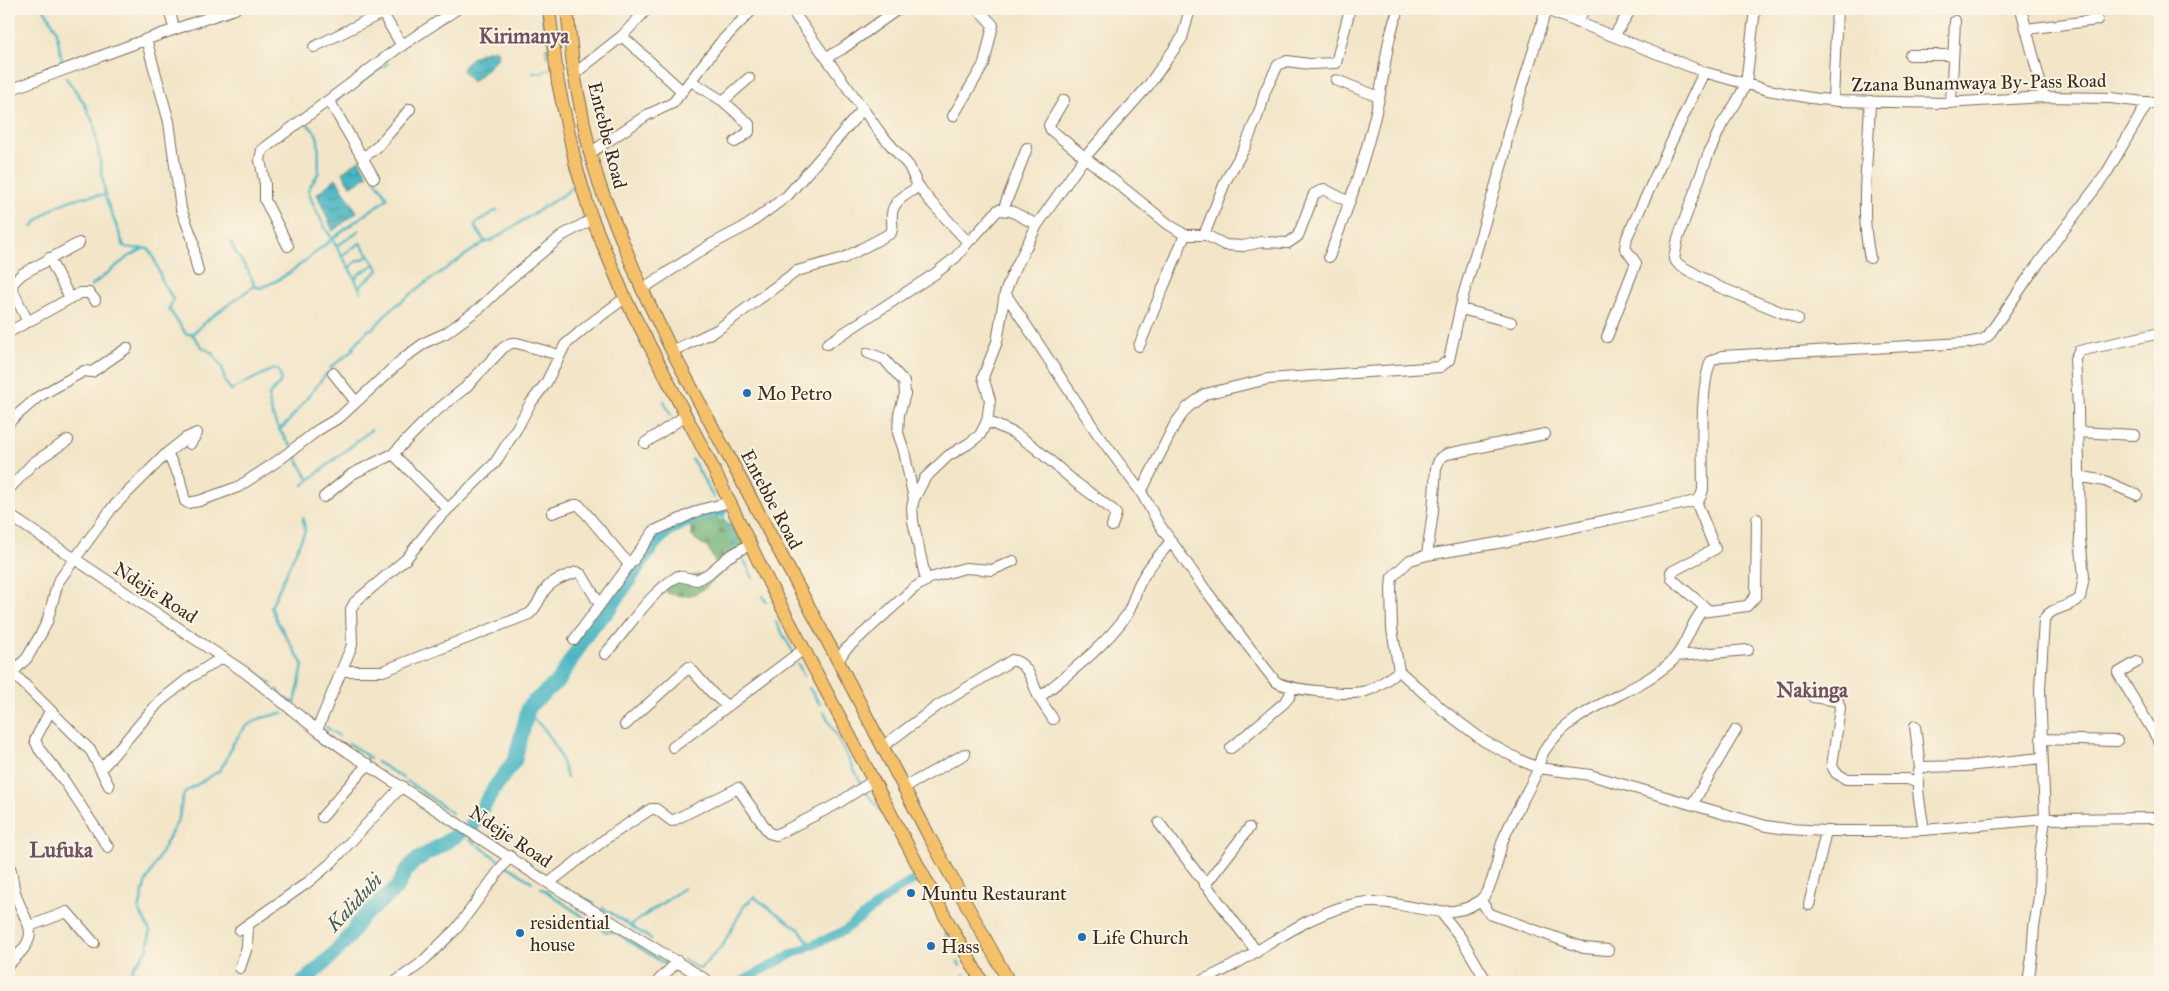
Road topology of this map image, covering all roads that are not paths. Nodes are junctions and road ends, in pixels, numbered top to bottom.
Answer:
1 (169, 9) edge
2 (235, 9) edge
3 (457, 9) edge
4 (549, 9) edge
5 (567, 9) edge
6 (647, 9) edge
7 (753, 9) edge
8 (790, 9) edge
9 (898, 9) edge
10 (978, 9) edge
11 (1190, 9) edge
12 (1350, 9) edge
13 (1399, 9) edge
14 (1545, 9) edge
15 (1584, 9) edge
16 (1631, 9) edge
17 (1755, 9) edge
18 (1837, 9) edge
19 (2021, 9) edge
20 (381, 11) edge
21 (2097, 20) dead end
22 (1954, 21) dead end
23 (1578, 23) junction
24 (174, 28) junction
25 (2026, 29) junction
26 (622, 36) junction
27 (1614, 36) junction
28 (146, 39) junction
29 (402, 46) junction
30 (314, 47) dead end
31 (1910, 54) dead end
32 (1952, 55) junction
33 (827, 57) junction
34 (1704, 72) junction
35 (574, 74) junction
36 (749, 78) dead end
37 (691, 80) junction
38 (1336, 80) dead end
39 (1746, 84) junction
40 (9, 90) edge
41 (682, 92) junction
42 (1379, 97) junction
43 (2044, 97) junction
44 (329, 100) junction
45 (1064, 100) dead end
46 (1833, 100) junction
47 (723, 101) junction
48 (1870, 101) junction
49 (2148, 102) junction
50 (1951, 103) junction
51 (2160, 104) edge
52 (410, 109) dead end
53 (863, 109) junction
54 (953, 116) dead end
55 (735, 142) dead end
56 (1027, 148) dead end
57 (590, 153) junction
58 (364, 157) junction
59 (1085, 157) junction
60 (374, 178) dead end
61 (919, 186) junction
62 (1349, 202) junction
63 (1003, 210) junction
64 (593, 219) junction
65 (1037, 225) junction
66 (1185, 235) junction
67 (1204, 235) junction
68 (969, 241) junction
69 (79, 243) dead end
70 (288, 246) dead end
71 (50, 258) junction
72 (1329, 258) dead end
73 (1870, 258) dead end
74 (198, 271) dead end
75 (642, 290) junction
76 (1005, 294) junction
77 (70, 298) junction
78 (625, 298) junction
79 (95, 300) dead end
80 (1461, 309) junction
81 (1798, 319) dead end
82 (28, 322) junction
83 (1511, 322) dead end
84 (9, 332) edge
85 (2160, 333) edge
86 (1607, 337) dead end
87 (827, 344) dead end
88 (1139, 346) dead end
89 (127, 348) dead end
90 (672, 351) junction
91 (868, 353) dead end
92 (559, 355) junction
93 (333, 373) dead end
94 (356, 402) junction
95 (686, 416) junction
96 (987, 421) junction
97 (9, 422) edge
98 (2078, 432) junction
99 (1545, 434) dead end
100 (2134, 435) dead end
101 (68, 440) dead end
102 (646, 443) dead end
103 (190, 444) dead end
104 (167, 453) junction
105 (393, 454) junction
106 (2078, 476) junction
107 (9, 489) edge
108 (1141, 492) junction
109 (2137, 495) dead end
110 (324, 497) dead end
111 (914, 499) junction
112 (1696, 501) junction
113 (730, 502) junction
114 (448, 509) junction
115 (552, 513) dead end
116 (9, 515) edge
117 (1757, 519) dead end
118 (1112, 526) dead end
119 (1171, 541) junction
120 (750, 544) junction
121 (1427, 555) junction
122 (75, 559) junction
123 (1013, 561) dead end
124 (633, 562) junction
125 (926, 580) junction
126 (600, 605) junction
127 (1707, 609) junction
128 (809, 610) junction
129 (788, 619) junction
130 (574, 640) dead end
131 (804, 649) junction
132 (1748, 650) dead end
133 (605, 654) dead end
134 (1676, 656) junction
135 (223, 657) junction
136 (838, 661) junction
137 (2137, 662) dead end
138 (341, 671) junction
139 (1399, 671) junction
140 (11, 675) edge
141 (1292, 688) junction
142 (1039, 698) junction
143 (1813, 698) dead end
144 (727, 706) junction
145 (50, 711) junction
146 (1053, 719) dead end
147 (625, 725) dead end
148 (1915, 726) dead end
149 (317, 730) junction
150 (1736, 730) dead end
151 (2041, 739) junction
152 (2117, 741) dead end
153 (2160, 743) edge
154 (673, 746) dead end
155 (882, 747) junction
156 (1231, 748) dead end
157 (964, 754) dead end
158 (2041, 758) junction
159 (368, 764) junction
160 (102, 768) junction
161 (1539, 768) junction
162 (1920, 768) junction
163 (874, 781) junction
164 (1918, 783) junction
165 (109, 786) dead end
166 (402, 786) junction
167 (903, 788) junction
168 (1693, 803) junction
169 (322, 817) dead end
170 (2045, 818) junction
171 (2160, 818) edge
172 (1160, 823) dead end
173 (1249, 828) dead end
174 (1924, 830) junction
175 (1826, 831) junction
176 (108, 847) dead end
177 (510, 856) junction
178 (9, 865) edge
179 (549, 883) junction
180 (1205, 885) junction
181 (1481, 901) junction
182 (1809, 905) dead end
183 (1440, 911) junction
184 (30, 926) junction
185 (94, 943) dead end
186 (1608, 950) dead end
187 (1257, 952) junction
188 (678, 962) junction
189 (9, 964) edge
190 (240, 968) dead end
191 (396, 982) edge
192 (657, 982) edge
193 (710, 982) edge
194 (982, 982) edge
195 (1009, 982) edge
196 (1198, 982) edge
197 (1488, 982) edge
198 (2028, 982) edge

1 - 24 street
2 - 24 street
3 - 29 street
4 - 64 main road, Entebbe Road
5 - 35 main road, Entebbe Road
6 - 26 street
7 - 37 street
8 - 33 street
9 - 33 street
10 - 54 street
11 - 59 street
12 - 67 street
13 - 42 street
14 - 23 street, Zzana Bunamwaya By-Pass Road
14 - 80 street
15 - 23 street
16 - 27 street
17 - 39 street
18 - 46 street
19 - 25 street
20 - 29 street
20 - 30 street
21 - 25 street
22 - 32 street
23 - 27 street, Zzana Bunamwaya By-Pass Road
24 - 28 street
25 - 43 street
26 - 35 street
26 - 41 street
27 - 34 street, Zzana Bunamwaya By-Pass Road
28 - 40 street
28 - 74 street
29 - 44 street
31 - 32 street
32 - 50 street
33 - 53 street
34 - 39 street, Zzana Bunamwaya By-Pass Road
34 - 86 street
35 - 57 main road, Entebbe Road
36 - 47 street
37 - 41 street
37 - 47 street
38 - 42 street
39 - 46 street, Zzana Bunamwaya By-Pass Road
39 - 81 street
41 - 57 street
42 - 62 street
43 - 49 street, Zzana Bunamwaya By-Pass Road
43 - 50 street, Zzana Bunamwaya By-Pass Road
44 - 58 street
44 - 70 street
45 - 59 street
46 - 48 street, Zzana Bunamwaya By-Pass Road
47 - 55 street
48 - 50 street, Zzana Bunamwaya By-Pass Road
48 - 73 street
49 - 51 street, Zzana Bunamwaya By-Pass Road
49 - 112 street
52 - 58 street
53 - 61 street
53 - 75 street
56 - 63 street
57 - 75 main road, Entebbe Road
58 - 60 street
59 - 65 street
59 - 66 street
61 - 68 street
61 - 90 street
62 - 67 street
62 - 72 street
63 - 65 street
63 - 68 street
64 - 78 main road, Entebbe Road
64 - 94 street
65 - 76 street
66 - 67 street
66 - 88 street
68 - 87 street
69 - 71 street
71 - 77 street
71 - 82 street
75 - 90 main road, Entebbe Road
76 - 96 street
76 - 108 street
77 - 79 street
77 - 82 street
78 - 92 street
78 - 95 main road, Entebbe Road
80 - 83 street
80 - 108 street
82 - 84 street
85 - 98 street
89 - 97 street
90 - 128 main road, Entebbe Road
91 - 111 street
92 - 105 street
92 - 114 street
93 - 94 street
94 - 104 street
95 - 102 street
95 - 113 main road, Entebbe Road
96 - 111 street
96 - 118 street
98 - 100 street
98 - 106 street
99 - 121 street
101 - 107 street
103 - 104 street
104 - 122 street
105 - 110 street
105 - 114 street
106 - 109 street
106 - 151 street
108 - 119 street
111 - 125 street
112 - 121 street
112 - 127 street
113 - 120 main road, Entebbe Road
113 - 124 street
114 - 138 street
115 - 124 street
116 - 122 street, Ndejje Road
117 - 127 street
119 - 141 street
119 - 142 street
120 - 129 main road, Entebbe Road
120 - 133 street
121 - 139 street
122 - 135 street, Ndejje Road
122 - 140 street
123 - 125 street
124 - 126 street
125 - 136 street
126 - 130 street
126 - 138 street
127 - 134 street
128 - 129 main road
128 - 136 main road, Entebbe Road
129 - 131 main road, Entebbe Road
131 - 144 street
131 - 163 main road, Entebbe Road
132 - 134 street
134 - 161 street
135 - 149 street, Ndejje Road
135 - 160 street
136 - 155 main road, Entebbe Road
137 - 153 street
138 - 149 street
139 - 141 street
139 - 161 street
140 - 145 street
141 - 156 street
142 - 146 street
142 - 155 street
143 - 164 street
144 - 147 street
144 - 154 street
145 - 160 street
145 - 176 street
148 - 162 street
149 - 159 street, Ndejje Road
150 - 168 street
151 - 152 street
151 - 158 street
155 - 167 main road, Entebbe Road
157 - 167 street
158 - 162 street
158 - 170 street
159 - 166 street, Ndejje Road
159 - 169 street
160 - 165 street
161 - 168 street
161 - 181 street
162 - 164 street
163 - 179 street
163 - 194 main road, Entebbe Road
164 - 174 street
166 - 177 street, Ndejje Road
166 - 190 street
167 - 195 main road, Entebbe Road
168 - 175 street
170 - 171 street
170 - 174 street
170 - 198 street
172 - 180 street
173 - 180 street
174 - 175 street
175 - 182 street
177 - 179 street, Ndejje Road
177 - 191 street
178 - 184 street
179 - 188 street, Ndejje Road
180 - 187 street
181 - 183 street
181 - 186 street
183 - 187 street
183 - 197 street
184 - 185 street
184 - 189 street
187 - 196 street
188 - 192 street
188 - 193 street, Ndejje Road

